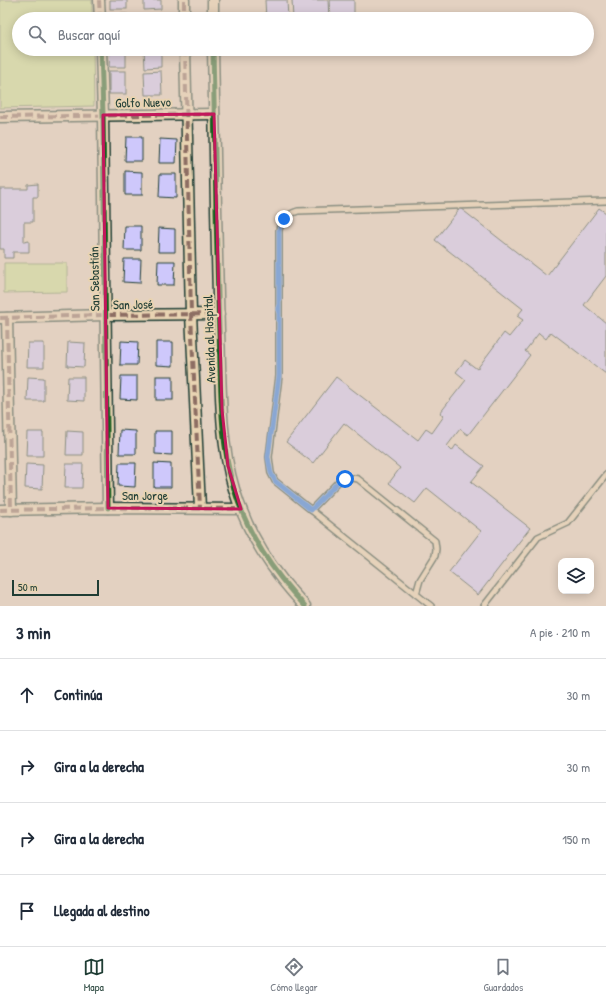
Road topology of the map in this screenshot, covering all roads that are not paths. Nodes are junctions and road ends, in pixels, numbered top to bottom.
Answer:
1 (99, 0) edge
2 (184, 0) edge
3 (213, 0) edge
4 (100, 12) edge
5 (184, 12) edge
6 (213, 12) edge
7 (101, 56) edge
8 (185, 56) edge
9 (213, 56) edge
10 (186, 114) junction
11 (214, 114) junction
12 (103, 115) junction
13 (0, 117) edge
14 (606, 200) edge
15 (191, 314) junction
16 (219, 314) junction
17 (105, 315) junction
18 (3, 318) edge
19 (606, 475) edge
20 (108, 508) junction
21 (200, 508) junction
22 (241, 509) junction
23 (0, 510) edge
24 (11, 510) junction
25 (311, 510) junction
26 (416, 594) junction
27 (305, 606) edge
28 (431, 606) edge
29 (484, 606) edge

1 - 4 street
2 - 5 street
3 - 6 street
7 - 12 street, San Sebastián
8 - 10 street
9 - 11 street, Avenida al Hospital
10 - 11 street, Golfo Nuevo
10 - 12 street, Golfo Nuevo
10 - 15 street
11 - 16 street, Avenida al Hospital
12 - 13 street, Golfo Nuevo
12 - 17 street, San Sebastián
14 - 25 lane
15 - 16 street, San José
15 - 17 street, San José
15 - 21 street
16 - 22 street, Avenida al Hospital
17 - 18 street, San José
17 - 20 street, San Sebastián
18 - 24 street
19 - 29 lane
20 - 21 street, San Jorge
20 - 24 street, San Jorge
21 - 22 street, San Jorge
22 - 27 street, Avenida al Hospital
23 - 24 street, San Jorge
25 - 26 lane
25 - 26 lane
26 - 28 lane

